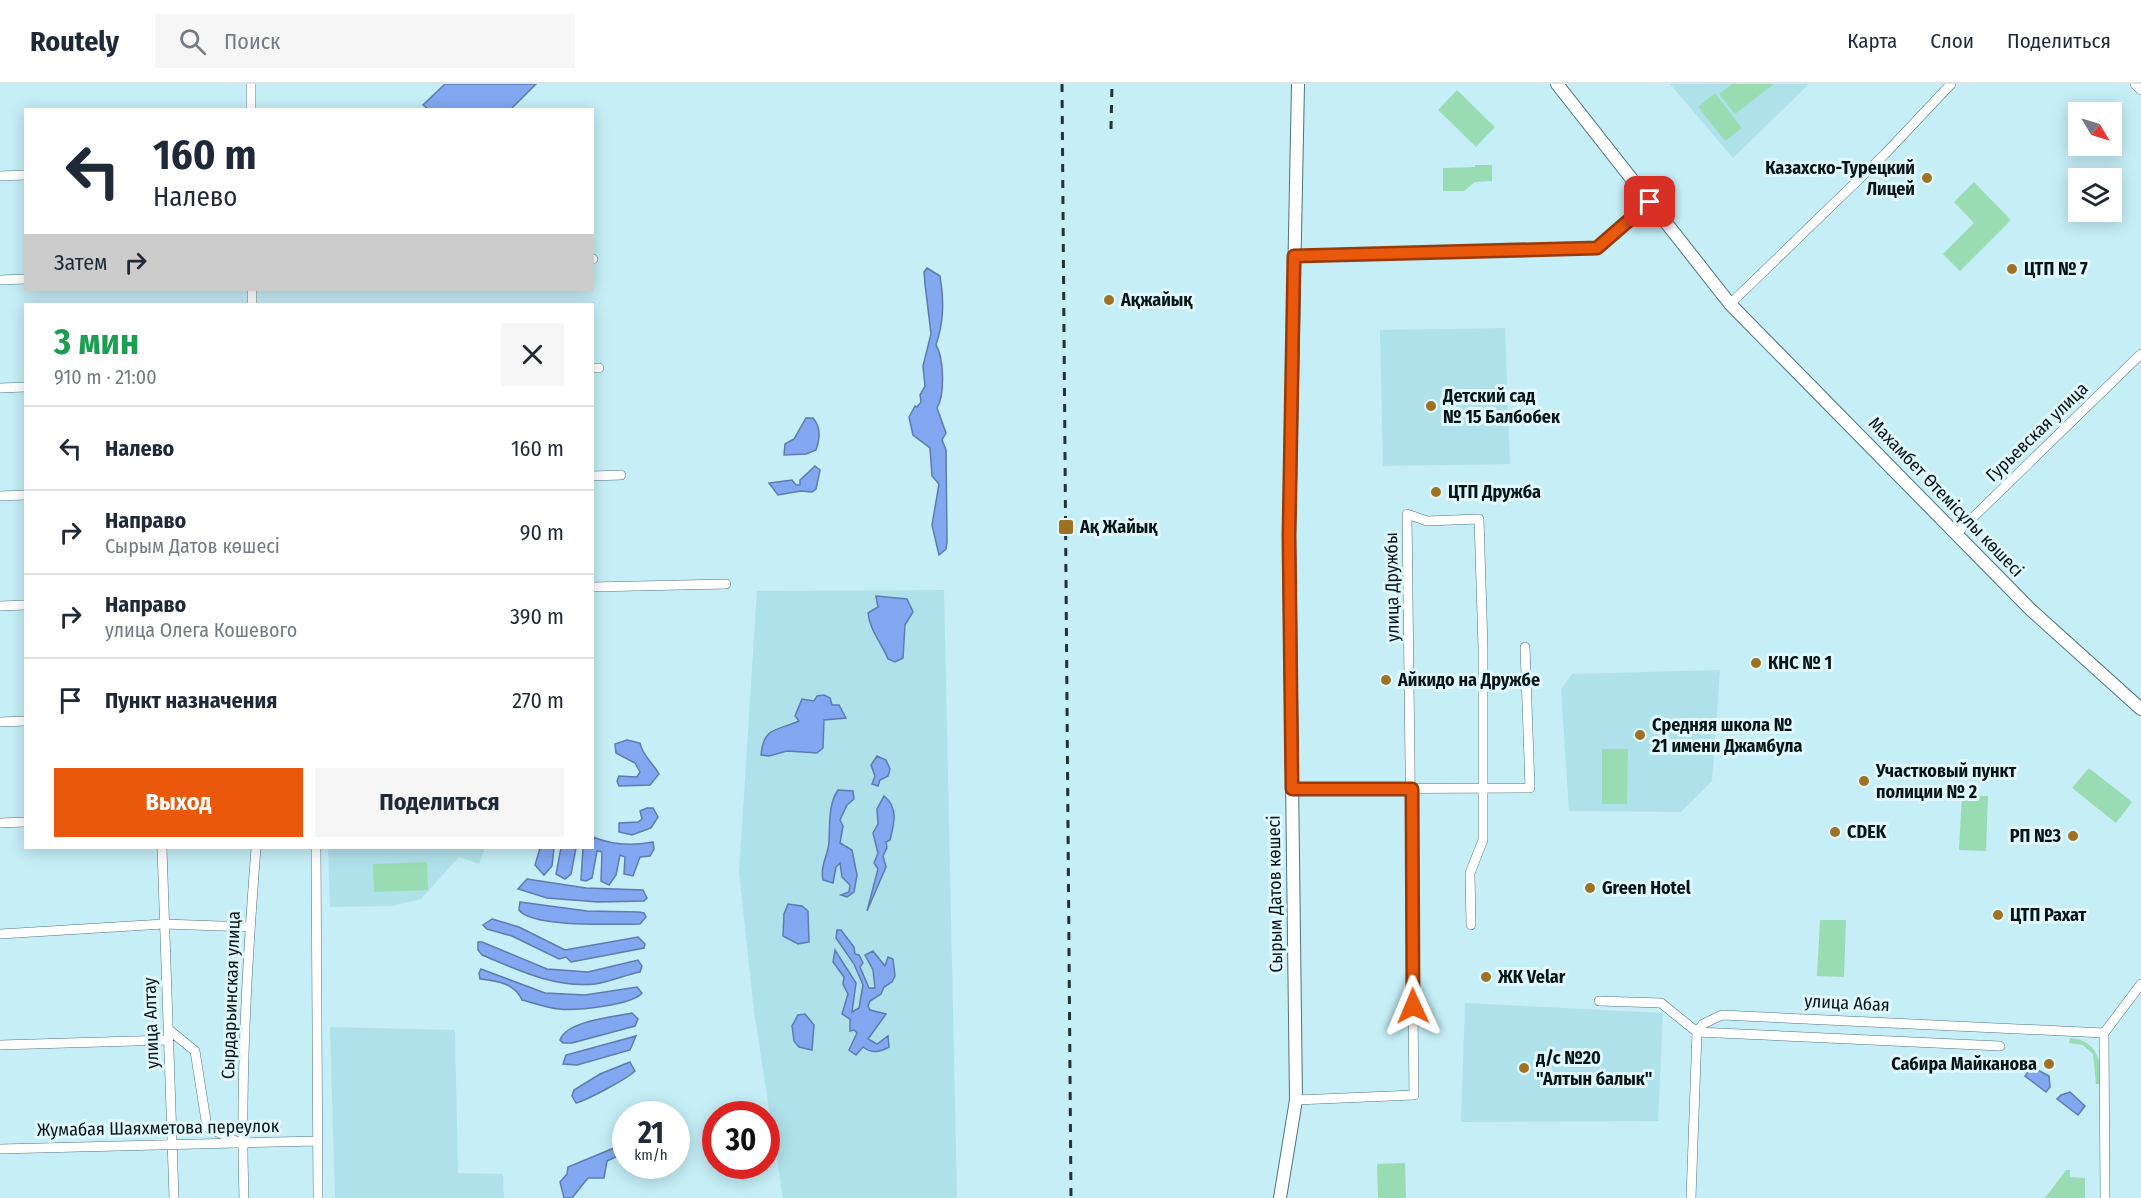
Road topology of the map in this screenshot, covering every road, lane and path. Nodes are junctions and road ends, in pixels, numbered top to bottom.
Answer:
1 (251, 84) edge
2 (1298, 84) edge
3 (1557, 84) edge
4 (1951, 84) edge
5 (2135, 84) edge
6 (2141, 90) edge
7 (251, 108) edge
8 (0, 176) edge
9 (24, 176) edge
10 (1650, 202) junction
11 (1294, 256) junction
12 (24, 279) edge
13 (0, 280) edge
14 (1730, 304) junction
15 (2141, 354) edge
16 (24, 387) edge
17 (0, 388) edge
18 (621, 475) dead end
19 (594, 476) edge
20 (24, 495) edge
21 (0, 496) edge
22 (1956, 534) junction
23 (726, 584) dead end
24 (594, 587) edge
25 (24, 605) edge
26 (0, 606) edge
27 (1525, 647) dead end
28 (2141, 709) edge
29 (24, 721) edge
30 (0, 722) edge
31 (1483, 786) junction
32 (1292, 789) junction
33 (1412, 789) junction
34 (24, 822) edge
35 (0, 823) edge
36 (162, 849) edge
37 (256, 849) edge
38 (316, 849) edge
39 (164, 924) junction
40 (1471, 925) dead end
41 (250, 927) junction
42 (0, 934) edge
43 (2141, 984) edge
44 (1599, 1001) dead end
45 (168, 1029) junction
46 (1697, 1032) junction
47 (2104, 1033) junction
48 (168, 1040) junction
49 (0, 1045) edge
50 (2000, 1046) dead end
51 (1296, 1100) junction
52 (316, 1141) junction
53 (171, 1144) junction
54 (242, 1144) junction
55 (0, 1149) edge
56 (174, 1198) edge
57 (244, 1198) edge
58 (318, 1198) edge
59 (1280, 1198) edge
60 (1691, 1198) edge
61 (2105, 1198) edge

1 - 7 street
2 - 11 main road, Сырым Датов көшесі
3 - 10 main road, Махамбет Өтемісұлы көшесі
4 - 14 street
5 - 6 street
8 - 9 street
10 - 11 street
10 - 14 main road, Махамбет Өтемісұлы көшесі
11 - 32 main road, Сырым Датов көшесі
12 - 13 street
14 - 22 main road, Махамбет Өтемісұлы көшесі
15 - 22 street, Гурьевская улица
16 - 17 street
18 - 19 street
20 - 21 street
22 - 28 main road, Махамбет Өтемісұлы көшесі
23 - 24 street
25 - 26 street
27 - 31 street
29 - 30 street
31 - 33 street
31 - 33 street, улица Дружбы
31 - 40 street, улица Дружбы
32 - 33 street
32 - 51 main road, Сырым Датов көшесі
33 - 51 street, улица Дружбы
34 - 35 street
36 - 39 street, улица Алтау
37 - 41 street, Сырдарьинская улица
38 - 52 street
39 - 41 street
39 - 42 street
39 - 45 street, улица Алтау
41 - 54 street, Сырдарьинская улица
43 - 47 street
44 - 46 street
45 - 48 street, улица Алтау
45 - 54 street
46 - 47 street, улица Абая
46 - 50 street, улица Абая
46 - 60 street
47 - 61 street
48 - 49 street
48 - 53 street, улица Алтау
51 - 59 main road, Сырым Датов көшесі
52 - 54 street, Жумабая Шаяхметова переулок
52 - 58 street
53 - 54 street, Жумабая Шаяхметова переулок
53 - 55 street, Жумабая Шаяхметова переулок
53 - 56 street, улица Алтау
54 - 57 street

